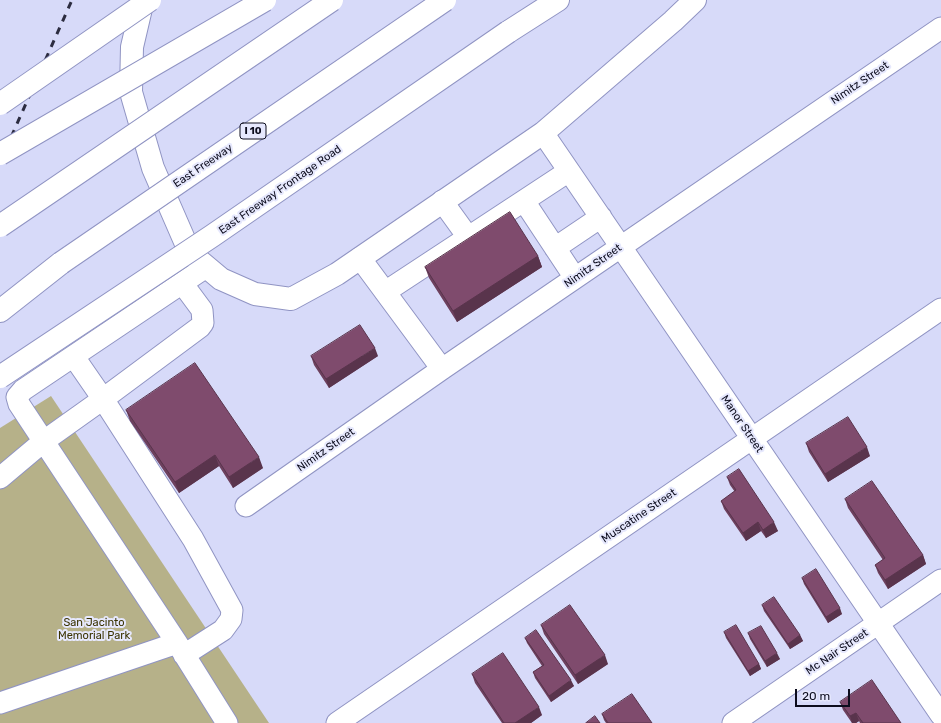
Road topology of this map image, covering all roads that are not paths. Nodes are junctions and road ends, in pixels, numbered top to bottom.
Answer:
1 (142, 0) edge
2 (150, 0) edge
3 (265, 0) edge
4 (332, 0) edge
5 (445, 0) edge
6 (558, 0) edge
7 (696, 0) edge
8 (941, 28) edge
9 (0, 104) edge
10 (543, 133) junction
11 (0, 154) edge
12 (569, 171) junction
13 (442, 201) junction
14 (524, 201) junction
15 (601, 217) junction
16 (0, 226) edge
17 (468, 237) junction
18 (621, 246) junction
19 (555, 248) junction
20 (360, 258) junction
21 (61, 263) junction
22 (206, 267) junction
23 (575, 278) junction
24 (182, 283) junction
25 (385, 292) junction
26 (0, 304) edge
27 (941, 309) edge
28 (0, 311) edge
29 (74, 356) junction
30 (442, 369) junction
31 (0, 378) edge
32 (103, 399) junction
33 (752, 438) junction
34 (44, 441) junction
35 (0, 478) edge
36 (246, 506) dead end
37 (941, 580) edge
38 (878, 623) junction
39 (181, 649) junction
40 (0, 703) edge
41 (941, 715) edge
42 (227, 723) edge
43 (337, 723) edge
44 (733, 723) edge

1 - 22 main road
2 - 9 main road, bridge
3 - 11 main road, bridge
4 - 16 main road, bridge
5 - 21 main road, East Freeway / I 10, bridge
6 - 31 main road, East Freeway Frontage Road, bridge
7 - 10 main road
8 - 18 street, Nimitz Street
10 - 12 street, Manor Street
10 - 13 main road
12 - 14 street
12 - 15 street, Manor Street
13 - 17 street
13 - 20 main road
14 - 17 street
14 - 19 street
15 - 18 street, Manor Street
15 - 19 street
17 - 25 street
18 - 23 street, Nimitz Street
18 - 33 street, Manor Street
19 - 23 street
20 - 22 main road
20 - 25 street
21 - 26 main road, East Freeway / I 10
21 - 28 main road
22 - 24 street
23 - 30 street, Nimitz Street
24 - 29 street
24 - 32 street
25 - 30 street
27 - 33 street, Muscatine Street
29 - 32 street
29 - 34 street
30 - 36 street, Nimitz Street
32 - 34 street
32 - 39 street
33 - 38 street, Manor Street
33 - 43 street, Muscatine Street
34 - 35 street
34 - 39 street
37 - 38 street, Mc Nair Street
38 - 41 street, Manor Street
38 - 44 street, Mc Nair Street
39 - 40 street
39 - 42 street

